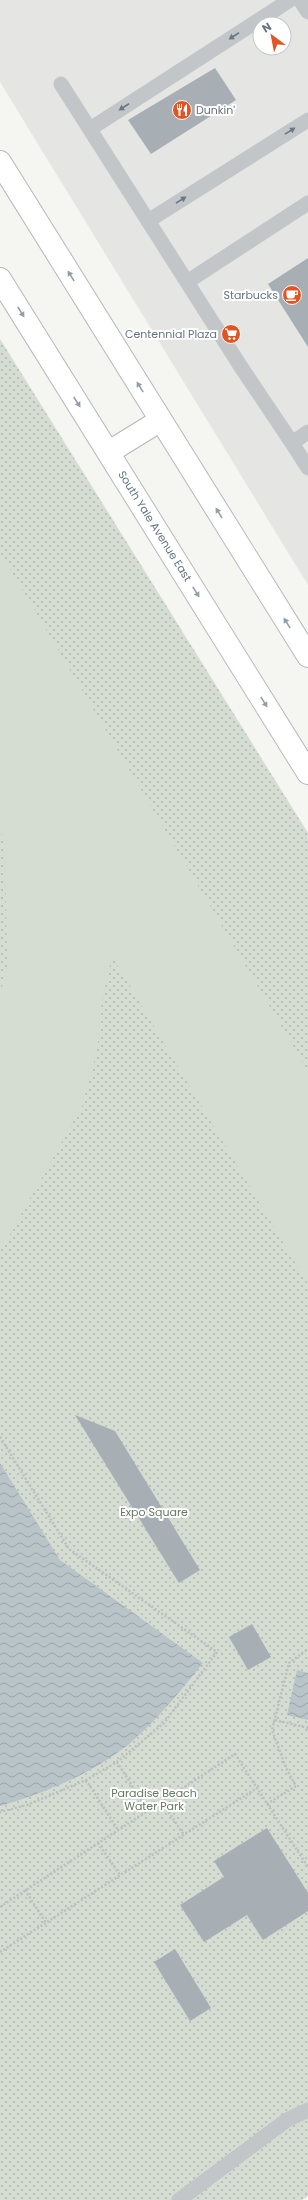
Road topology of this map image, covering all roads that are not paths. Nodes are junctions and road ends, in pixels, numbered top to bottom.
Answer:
1 (290, 0) edge
2 (300, 0) edge
3 (308, 12) edge
4 (61, 84) dead end
5 (308, 120) edge
6 (90, 129) junction
7 (0, 162) edge
8 (308, 203) edge
9 (148, 221) junction
10 (0, 279) edge
11 (187, 282) junction
12 (161, 420) junction
13 (308, 432) edge
14 (292, 443) junction
15 (109, 452) junction
16 (308, 468) edge
17 (308, 656) edge
18 (308, 773) edge
19 (308, 2110) edge
20 (178, 2200) edge

1 -> 6 lane
2 - 3 lane
4 - 6 lane
9 -> 5 lane
6 - 9 lane
12 -> 7 main road
8 - 11 lane
9 - 11 lane
10 -> 15 main road, South Yale Avenue East
11 - 14 lane
12 - 15 main road
17 -> 12 main road
13 - 14 lane
14 - 16 lane
15 -> 18 main road, South Yale Avenue East
19 - 20 lane

